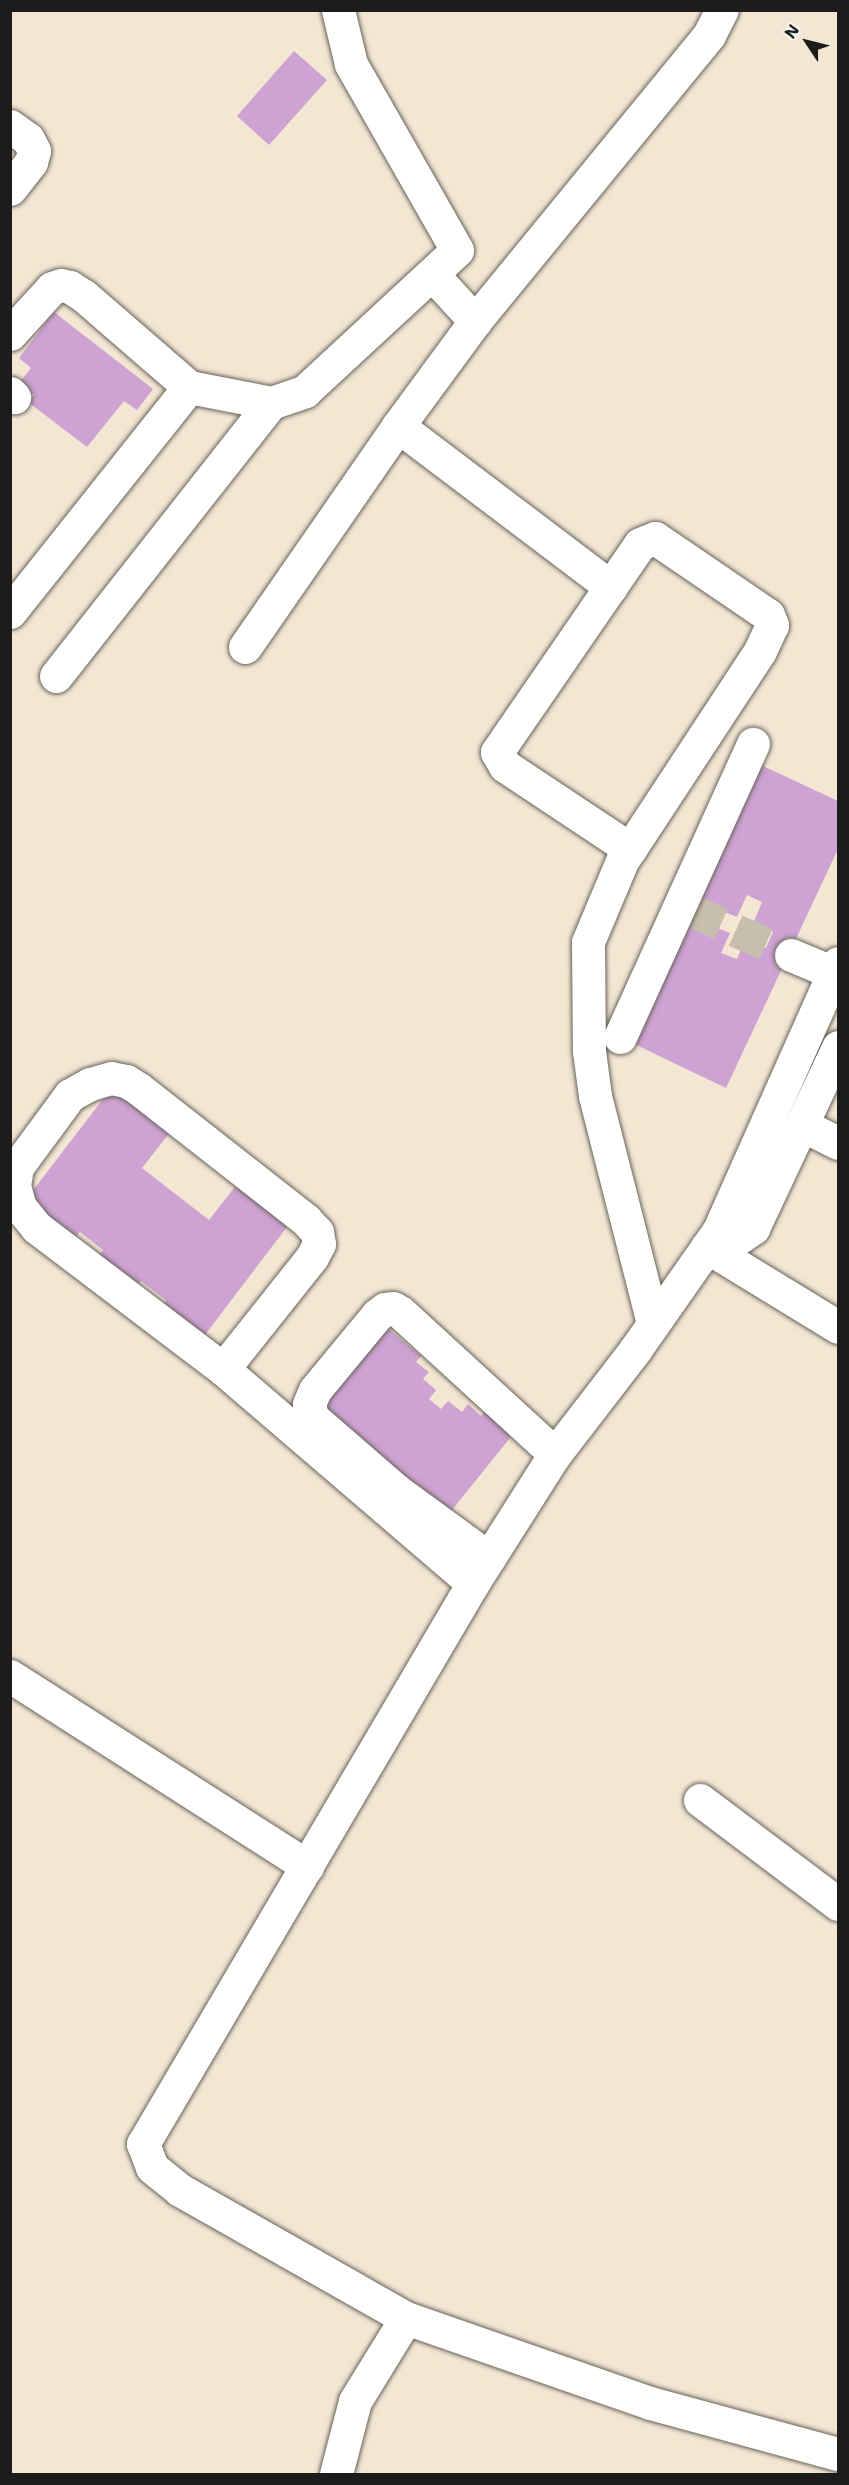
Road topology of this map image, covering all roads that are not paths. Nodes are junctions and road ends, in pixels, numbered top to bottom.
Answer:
1 (338, 10) edge
2 (722, 10) edge
3 (10, 126) edge
4 (10, 189) edge
5 (432, 274) junction
6 (475, 321) junction
7 (10, 334) edge
8 (189, 387) junction
9 (271, 403) junction
10 (398, 426) junction
11 (610, 587) junction
12 (10, 612) edge
13 (245, 647) dead end
14 (56, 676) dead end
15 (753, 744) dead end
16 (630, 849) junction
17 (791, 955) tunnel mouth
18 (836, 968) edge
19 (620, 1037) dead end
20 (838, 1047) edge
21 (802, 1125) junction
22 (838, 1143) edge
23 (707, 1247) junction
24 (653, 1324) junction
25 (838, 1327) edge
26 (223, 1369) junction
27 (555, 1454) junction
28 (481, 1571) junction
29 (10, 1676) edge
30 (700, 1800) dead end
31 (307, 1866) junction
32 (838, 1904) edge
33 (406, 2318) junction
34 (838, 2454) edge
35 (336, 2475) edge

1 - 5 street
2 - 6 street
3 - 4 street
5 - 6 street
5 - 9 street
6 - 10 street
7 - 8 street
8 - 9 street
8 - 12 street
9 - 14 street
10 - 11 street
10 - 13 street
11 - 16 street
11 - 16 street
15 - 19 street
16 - 24 street
17 - 18 street
18 - 23 street
20 - 21 street
21 - 22 street
21 - 23 street
23 - 24 street
23 - 25 street
24 - 27 street
26 - 26 street
26 - 28 street
27 - 28 street
27 - 28 street
28 - 31 street
29 - 31 street
30 - 32 street
31 - 33 street
33 - 34 street
33 - 35 street

